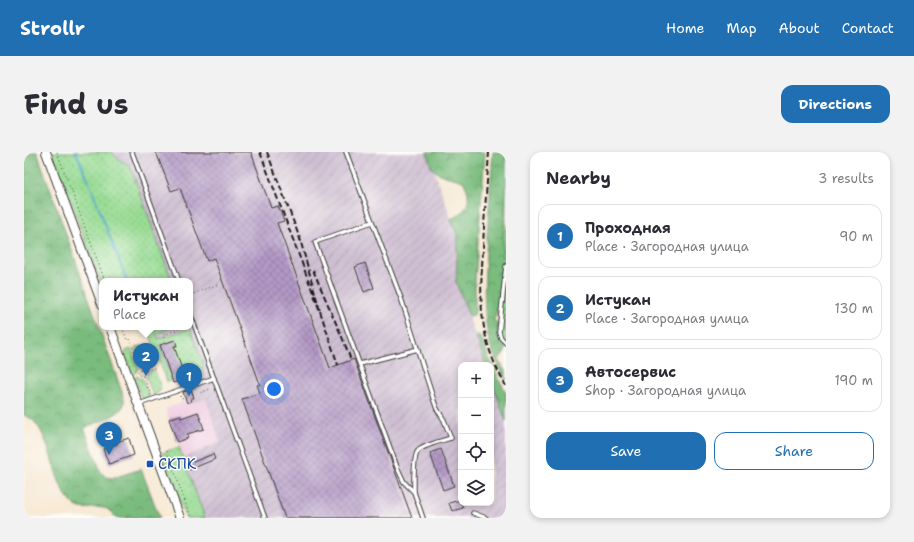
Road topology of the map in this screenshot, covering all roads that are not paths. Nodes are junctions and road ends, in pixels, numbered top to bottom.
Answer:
1 (46, 152) edge
2 (132, 152) edge
3 (346, 152) edge
4 (372, 222) junction
5 (506, 266) edge
6 (178, 278) edge
7 (99, 296) edge
8 (193, 320) edge
9 (111, 330) edge
10 (506, 343) edge
11 (418, 348) junction
12 (360, 364) junction
13 (214, 378) junction
14 (139, 404) junction
15 (414, 492) junction
16 (473, 513) dead end
17 (180, 518) edge
18 (265, 518) edge
19 (423, 518) edge
20 (486, 518) edge

1 - 7 street
2 - 6 lane
3 - 4 lane
4 - 11 lane
4 - 12 lane
5 - 10 lane
8 - 13 lane
9 - 14 street
11 - 12 lane
11 - 15 lane
12 - 15 lane
13 - 14 lane
13 - 18 lane
14 - 17 street
15 - 19 lane
16 - 20 lane

